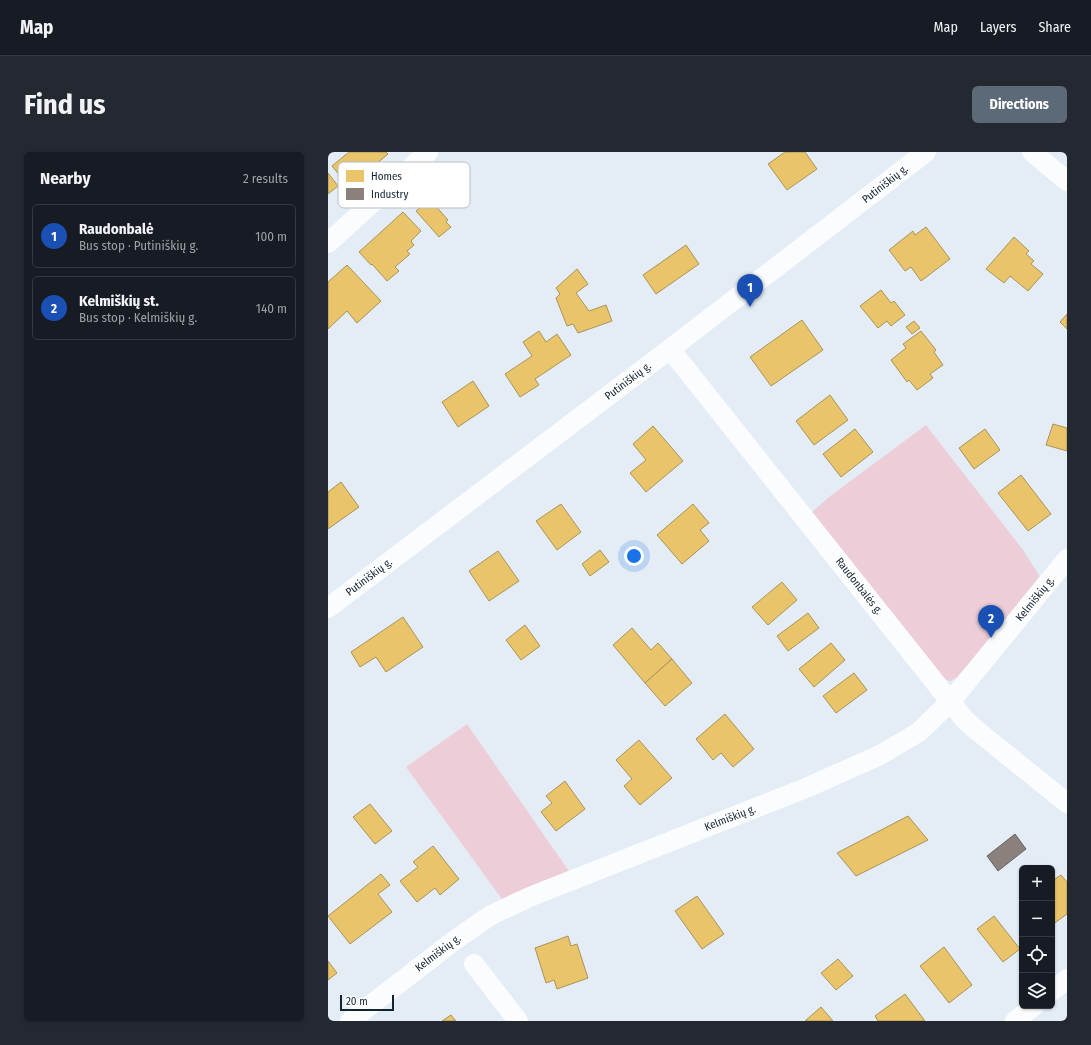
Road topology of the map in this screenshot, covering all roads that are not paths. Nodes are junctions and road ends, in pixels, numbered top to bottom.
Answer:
1 (428, 152) edge
2 (926, 152) edge
3 (1032, 152) edge
4 (417, 162) edge
5 (1067, 181) edge
6 (366, 208) edge
7 (328, 243) edge
8 (670, 349) junction
9 (1067, 559) edge
10 (328, 608) edge
11 (951, 701) junction
12 (1067, 803) edge
13 (474, 964) dead end
14 (1067, 979) edge
15 (1055, 989) edge
16 (1030, 1009) edge
17 (350, 1021) edge
18 (518, 1021) edge
19 (1015, 1021) edge

1 - 4 street
2 - 8 street, Putiniškių g.
3 - 5 street
6 - 7 street
8 - 10 street, Putiniškių g.
8 - 11 street, Raudonbalės g.
9 - 11 street, Kelmiškių g.
11 - 12 street, Raudonbalės g.
11 - 17 street, Kelmiškių g.
13 - 18 street
14 - 15 street
16 - 19 street

